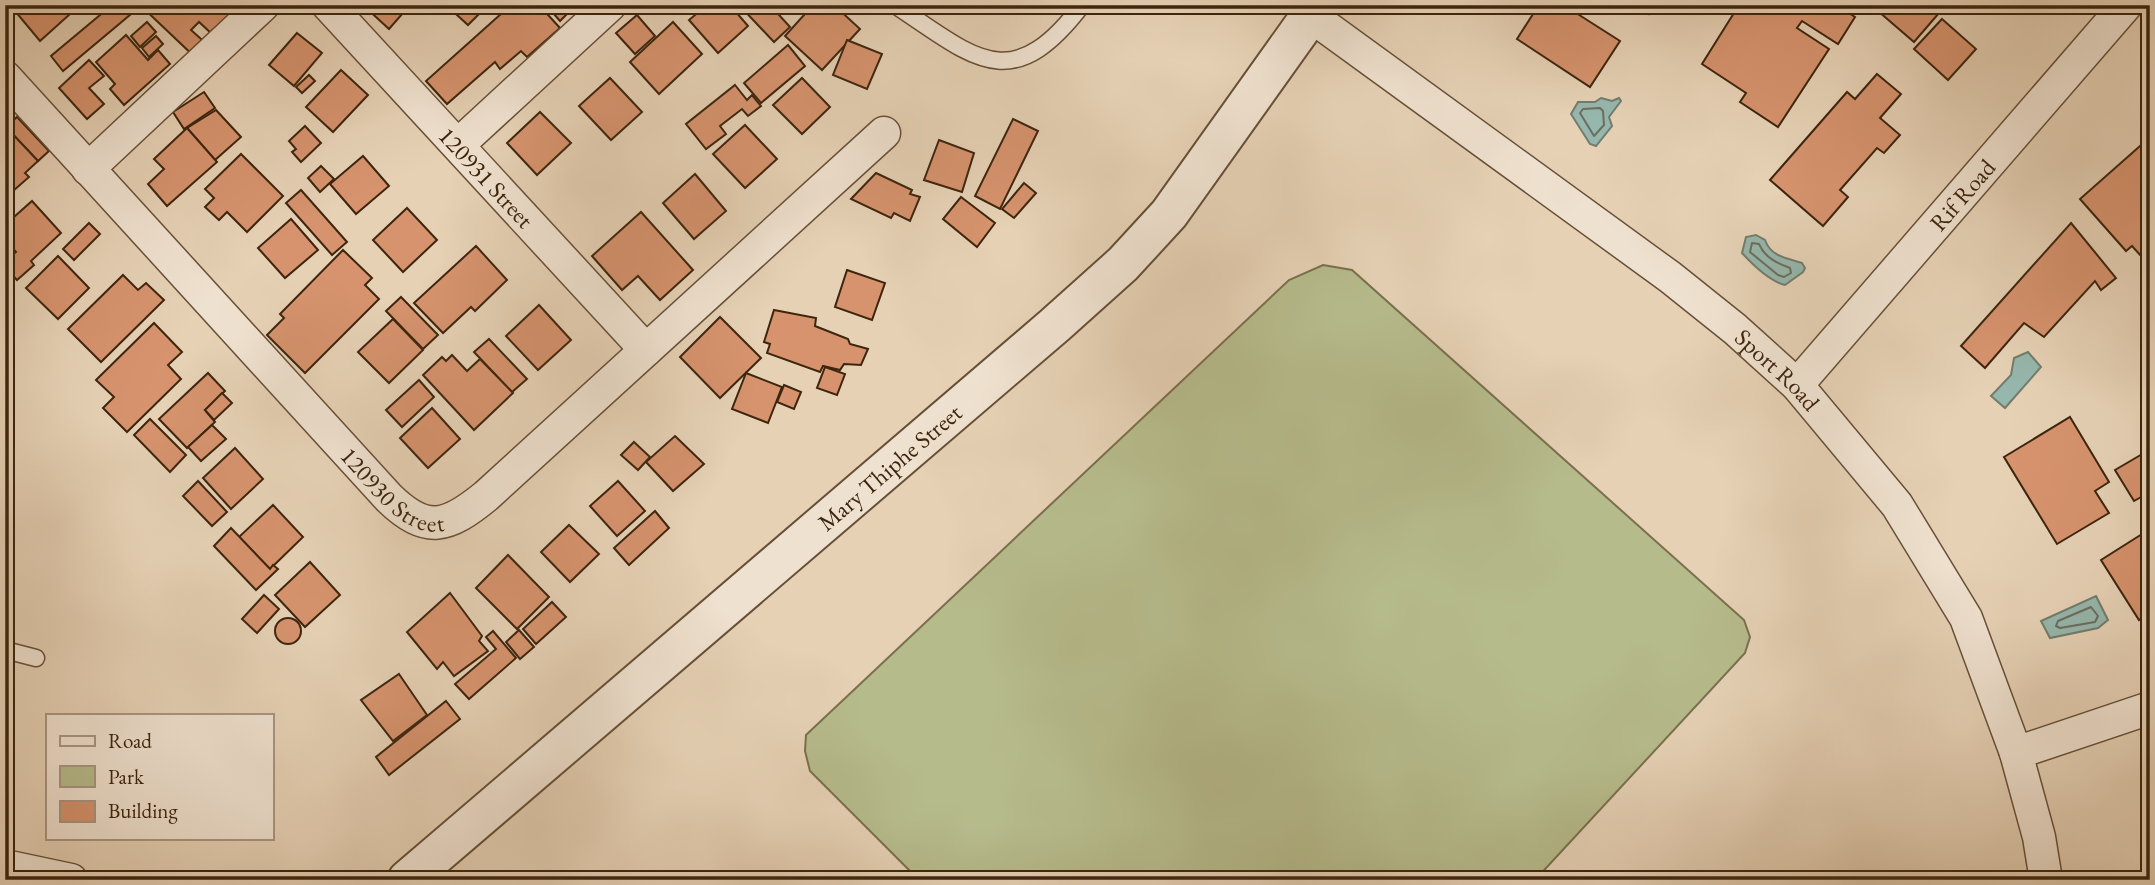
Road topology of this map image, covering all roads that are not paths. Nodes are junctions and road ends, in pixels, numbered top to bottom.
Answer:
1 (263, 5) edge
2 (328, 5) edge
3 (610, 5) edge
4 (895, 5) edge
5 (1082, 5) edge
6 (2126, 5) edge
7 (1314, 11) edge
8 (5, 77) edge
9 (884, 133) dead end
10 (458, 145) junction
11 (89, 169) junction
12 (646, 350) junction
13 (1797, 384) junction
14 (5, 650) edge
15 (36, 658) dead end
16 (2150, 708) edge
17 (2016, 754) junction
18 (5, 866) edge
19 (71, 880) edge
20 (407, 880) edge
21 (2046, 880) edge

1 - 11 street
2 - 10 street, 120931 Street
3 - 10 street
4 - 5 lane
6 - 13 street, Rif Road
7 - 13 street, Sport Road
7 - 20 street, Mary Thiphe Street
8 - 11 street, 120930 Street
9 - 12 street, 120930 Street
10 - 12 street, 120931 Street
11 - 12 street, 120930 Street
13 - 17 street, Sport Road
14 - 15 lane
16 - 17 street
17 - 21 street, Sport Road
18 - 19 street

